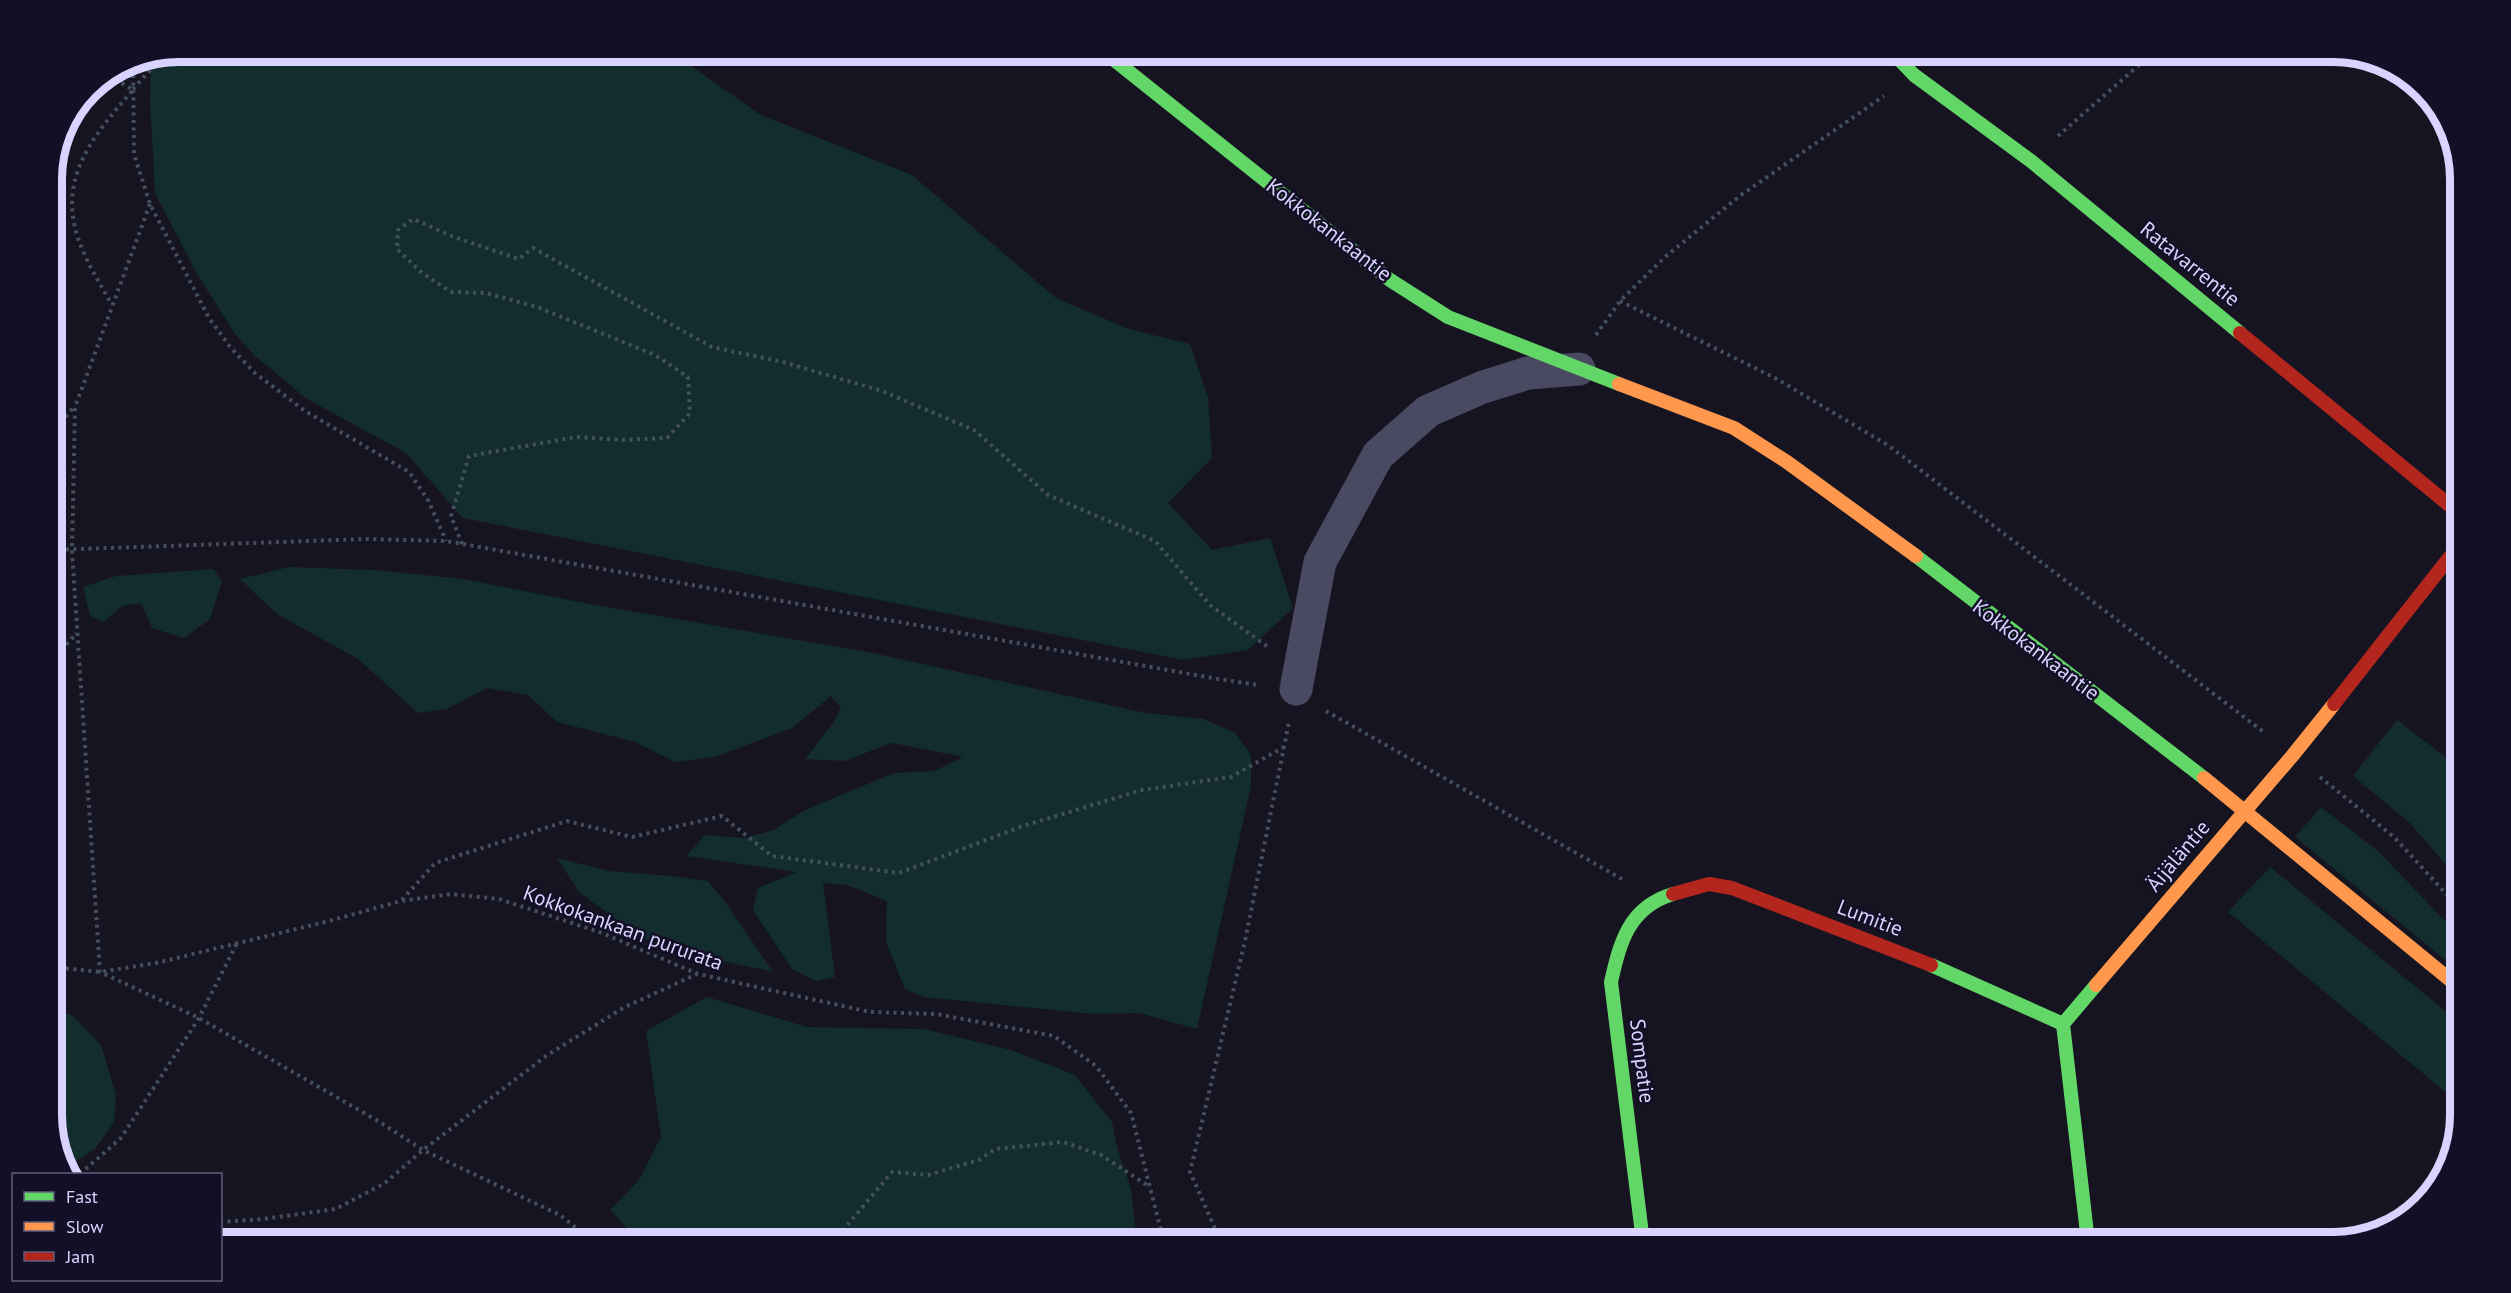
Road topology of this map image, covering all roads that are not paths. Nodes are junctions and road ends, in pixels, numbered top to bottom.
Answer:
1 (1117, 62) edge
2 (1902, 62) edge
3 (1579, 369) junction
4 (2449, 505) edge
5 (2449, 557) edge
6 (1296, 689) road end
7 (2245, 809) junction
8 (1656, 899) joint
9 (2450, 980) edge
10 (2063, 1024) junction
11 (1642, 1232) edge
12 (2087, 1232) edge

1 - 3 street, Kokkokankaantie
2 - 4 street, Ratavarrentie
3 - 6 street, Kokkokankaantie
3 - 7 street, Kokkokankaantie
5 - 7 street, Äijäläntie
7 - 9 street, Kokkokankaantie
7 - 10 street, Äijäläntie
8 - 10 street, Lumitie
8 - 11 street, Sompatie
10 - 12 street

